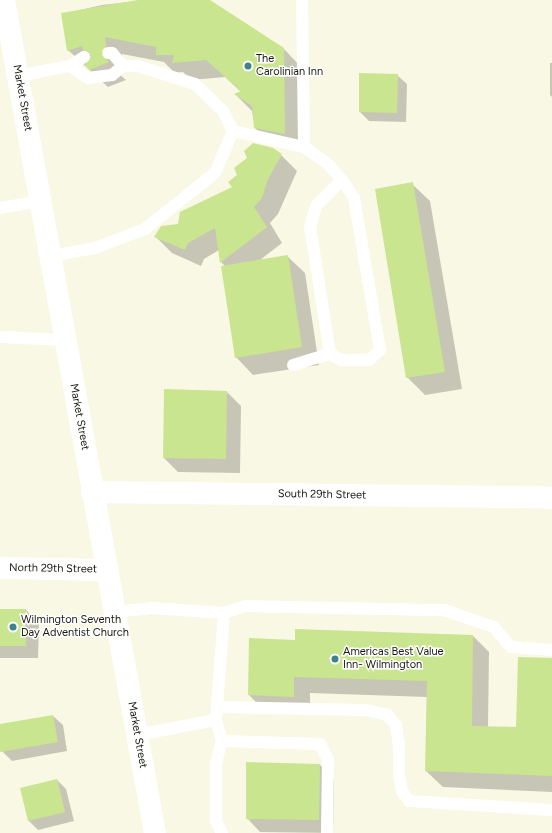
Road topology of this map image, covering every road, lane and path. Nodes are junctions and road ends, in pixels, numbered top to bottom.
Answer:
1 (302, 0) edge
2 (3, 8) edge
3 (108, 53) dead end
4 (84, 57) dead end
5 (70, 66) junction
6 (123, 66) junction
7 (18, 76) junction
8 (233, 132) junction
9 (304, 147) junction
10 (342, 180) junction
11 (40, 201) junction
12 (0, 208) edge
13 (50, 256) junction
14 (0, 337) edge
15 (65, 340) junction
16 (330, 354) junction
17 (294, 364) dead end
18 (92, 492) junction
19 (552, 498) edge
20 (0, 568) edge
21 (107, 570) junction
22 (114, 612) junction
23 (224, 613) junction
24 (552, 650) edge
25 (217, 707) junction
26 (216, 720) junction
27 (137, 735) junction
28 (222, 741) junction
29 (552, 810) edge
30 (155, 833) edge
31 (222, 833) edge
32 (327, 833) edge

1 - 9 lane
2 - 7 main road, Market Street
3 - 6 lane
4 - 5 lane
5 - 6 lane
5 - 7 lane
6 - 8 lane
7 - 11 main road, Market Street
8 - 9 lane
8 - 13 lane
9 - 10 lane
10 - 16 lane
10 - 16 lane
11 - 12 lane
11 - 13 main road, Market Street
13 - 15 main road, Market Street
14 - 15 lane
15 - 18 main road, Market Street
16 - 17 lane
18 - 19 main road, South 29th Street
18 - 21 main road, Market Street
20 - 21 main road, North 29th Street
21 - 22 main road, Market Street
22 - 23 lane
22 - 27 main road, Market Street
23 - 24 lane
23 - 25 lane
25 - 26 lane
25 - 29 lane
26 - 27 lane
26 - 28 lane
27 - 30 main road, Market Street
28 - 31 lane
28 - 32 lane

